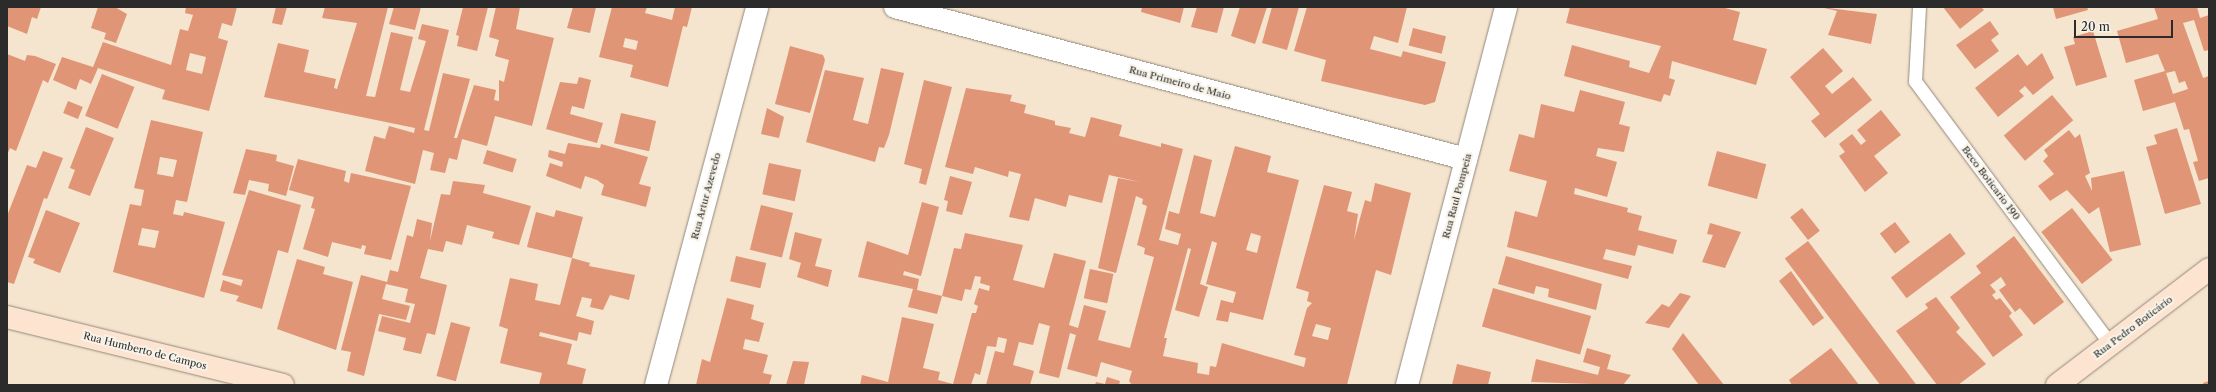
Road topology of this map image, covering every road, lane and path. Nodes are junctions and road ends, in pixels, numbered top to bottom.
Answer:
1 (757, 7) edge
2 (895, 7) edge
3 (1506, 7) edge
4 (1919, 7) edge
5 (1466, 159) junction
6 (2209, 269) edge
7 (7, 317) edge
8 (2110, 345) junction
9 (283, 385) edge
10 (656, 385) edge
11 (1407, 385) edge
12 (2057, 385) edge

1 - 10 street, Rua Artur Azevedo
2 - 5 street, Rua Primeiro de Maio
3 - 5 street, Rua Raul Pompeia
4 - 8 lane, Beco Boticario 190
5 - 11 street, Rua Raul Pompeia
6 - 8 street, Rua Pedro Boticário
7 - 9 street, Rua Humberto de Campos
8 - 12 street, Rua Pedro Boticário

